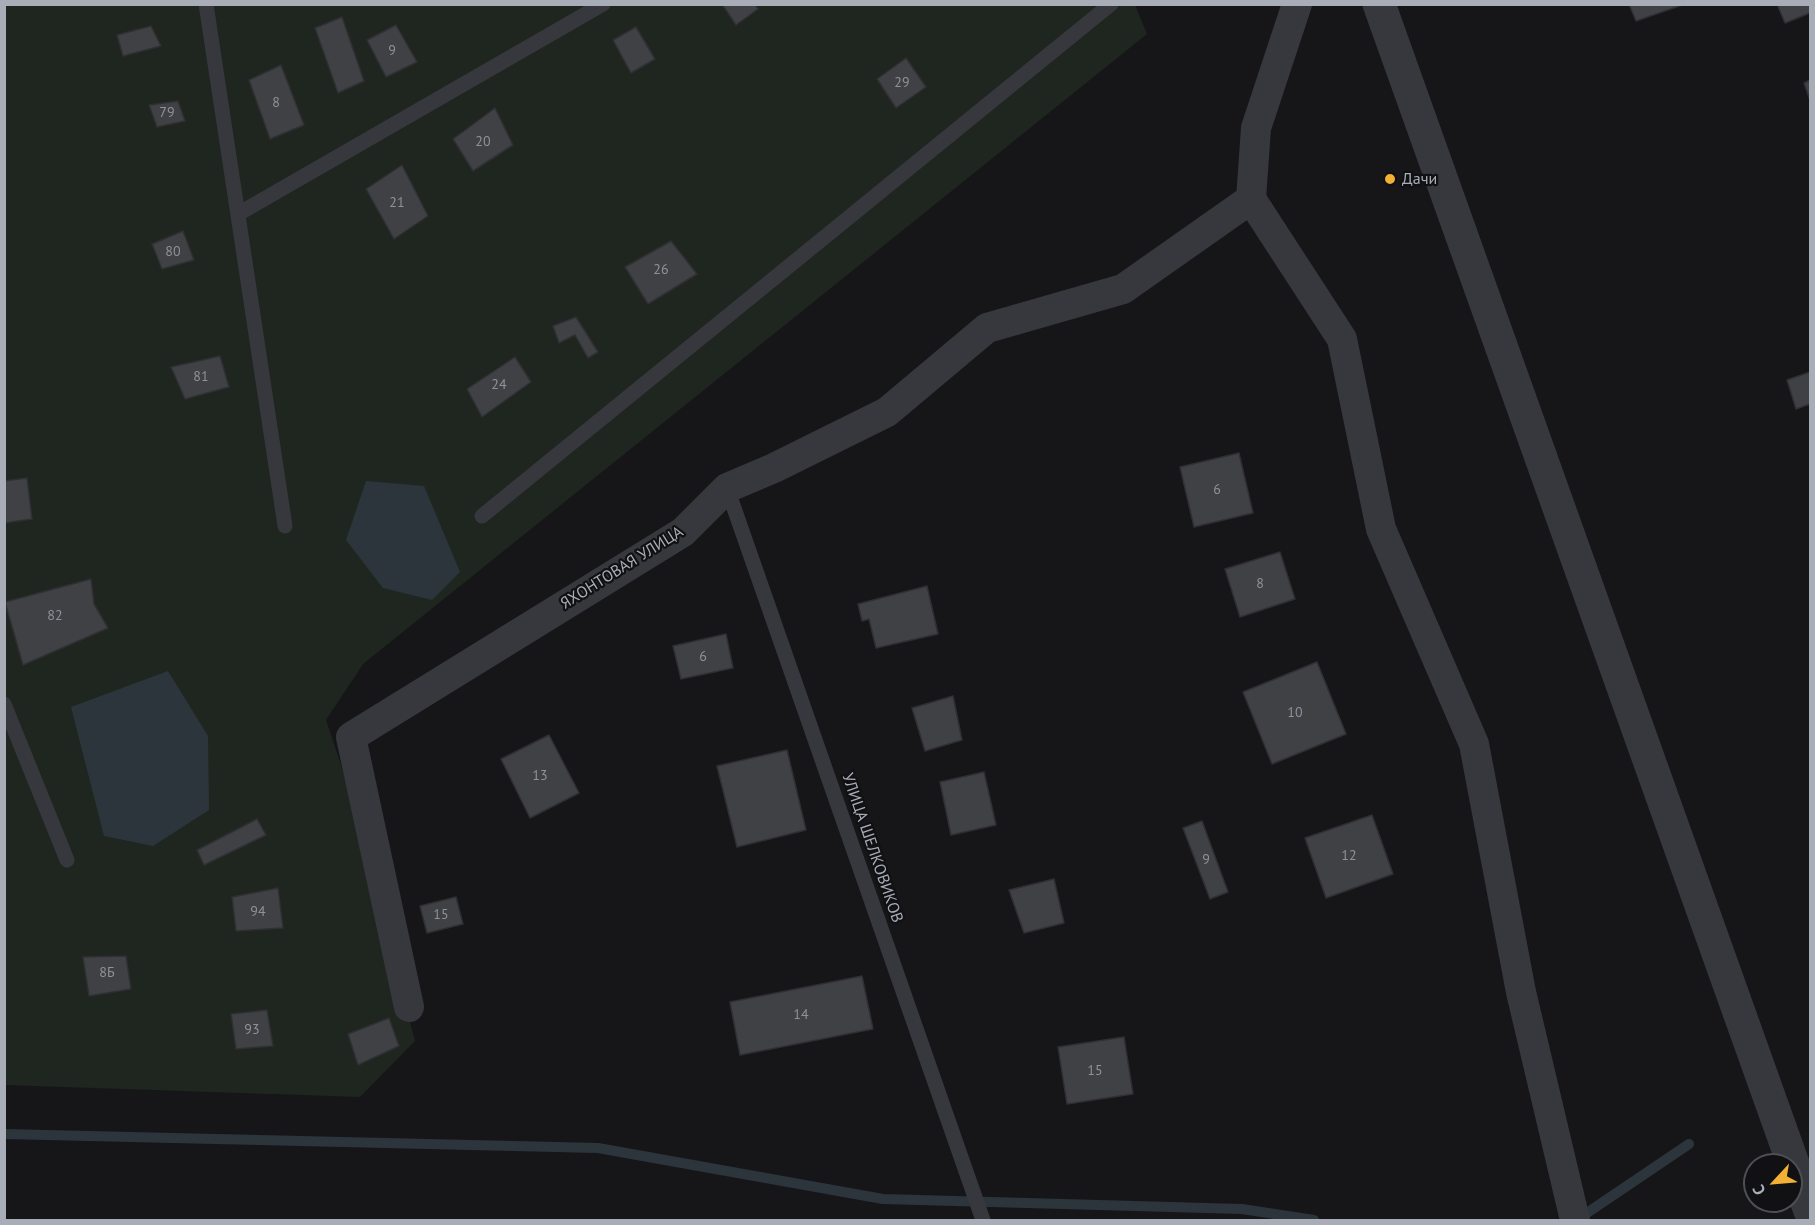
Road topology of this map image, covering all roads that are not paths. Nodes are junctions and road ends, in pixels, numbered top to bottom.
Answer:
1 (206, 4) edge
2 (603, 4) edge
3 (1111, 4) edge
4 (1297, 4) edge
5 (1379, 4) edge
6 (1251, 199) junction
7 (238, 214) junction
8 (727, 488) junction
9 (482, 516) dead end
10 (285, 526) dead end
11 (4, 705) edge
12 (67, 860) dead end
13 (409, 1007) dead end
14 (1810, 1210) edge
15 (983, 1221) edge
16 (1575, 1221) edge

1 - 7 lane
2 - 7 lane
3 - 9 lane
4 - 6 street
5 - 14 street
6 - 8 street, ЯХОНТОВАЯ УЛИЦА
6 - 16 street
7 - 10 lane
8 - 13 street, ЯХОНТОВАЯ УЛИЦА
8 - 15 lane, УЛИЦА ШЕЛКОВИКОВ
11 - 12 lane

